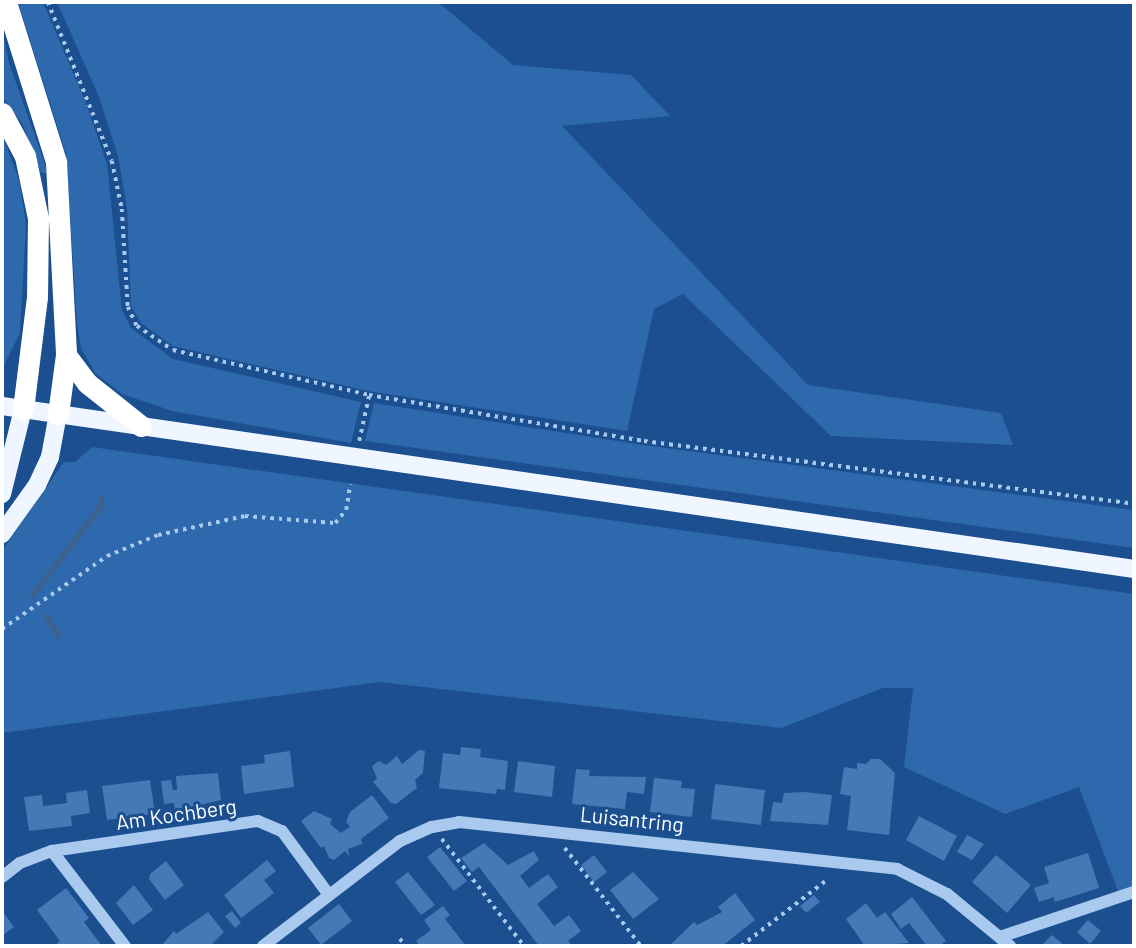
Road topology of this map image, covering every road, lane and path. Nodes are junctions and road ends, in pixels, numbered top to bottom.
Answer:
1 (6, 2) edge
2 (48, 2) edge
3 (2, 113) edge
4 (66, 355) junction
5 (369, 395) junction
6 (2, 406) edge
7 (23, 409) junction
8 (58, 414) junction
9 (141, 426) junction
10 (358, 443) dead end
11 (350, 484) dead end
12 (2, 491) edge
13 (1134, 504) edge
14 (2, 534) edge
15 (1134, 569) edge
16 (2, 629) edge
17 (432, 827) junction
18 (551, 830) junction
19 (52, 851) junction
20 (849, 862) junction
21 (2, 877) edge
22 (1134, 892) edge
23 (329, 895) junction
24 (400, 939) dead end
25 (1005, 942) edge
26 (125, 946) edge
27 (263, 946) edge
28 (406, 946) edge
29 (524, 946) edge
30 (641, 946) edge
31 (741, 946) edge

1 - 4 highway
2 - 5 path
3 - 7 highway
4 - 8 highway
4 - 9 highway
5 - 10 path
5 - 13 path
6 - 7 main road
7 - 8 main road
7 - 12 main road
8 - 9 main road
8 - 14 main road
9 - 15 main road
11 - 16 path
17 - 18 street, Luisantring
17 - 23 street, Luisantring
17 - 29 path
18 - 20 street, Luisantring
18 - 30 path
19 - 21 street, Am Kochberg
19 - 23 street, Am Kochberg
19 - 26 street
20 - 25 street, Luisantring
20 - 31 path
22 - 25 street
23 - 27 street, Luisantring
24 - 28 path

